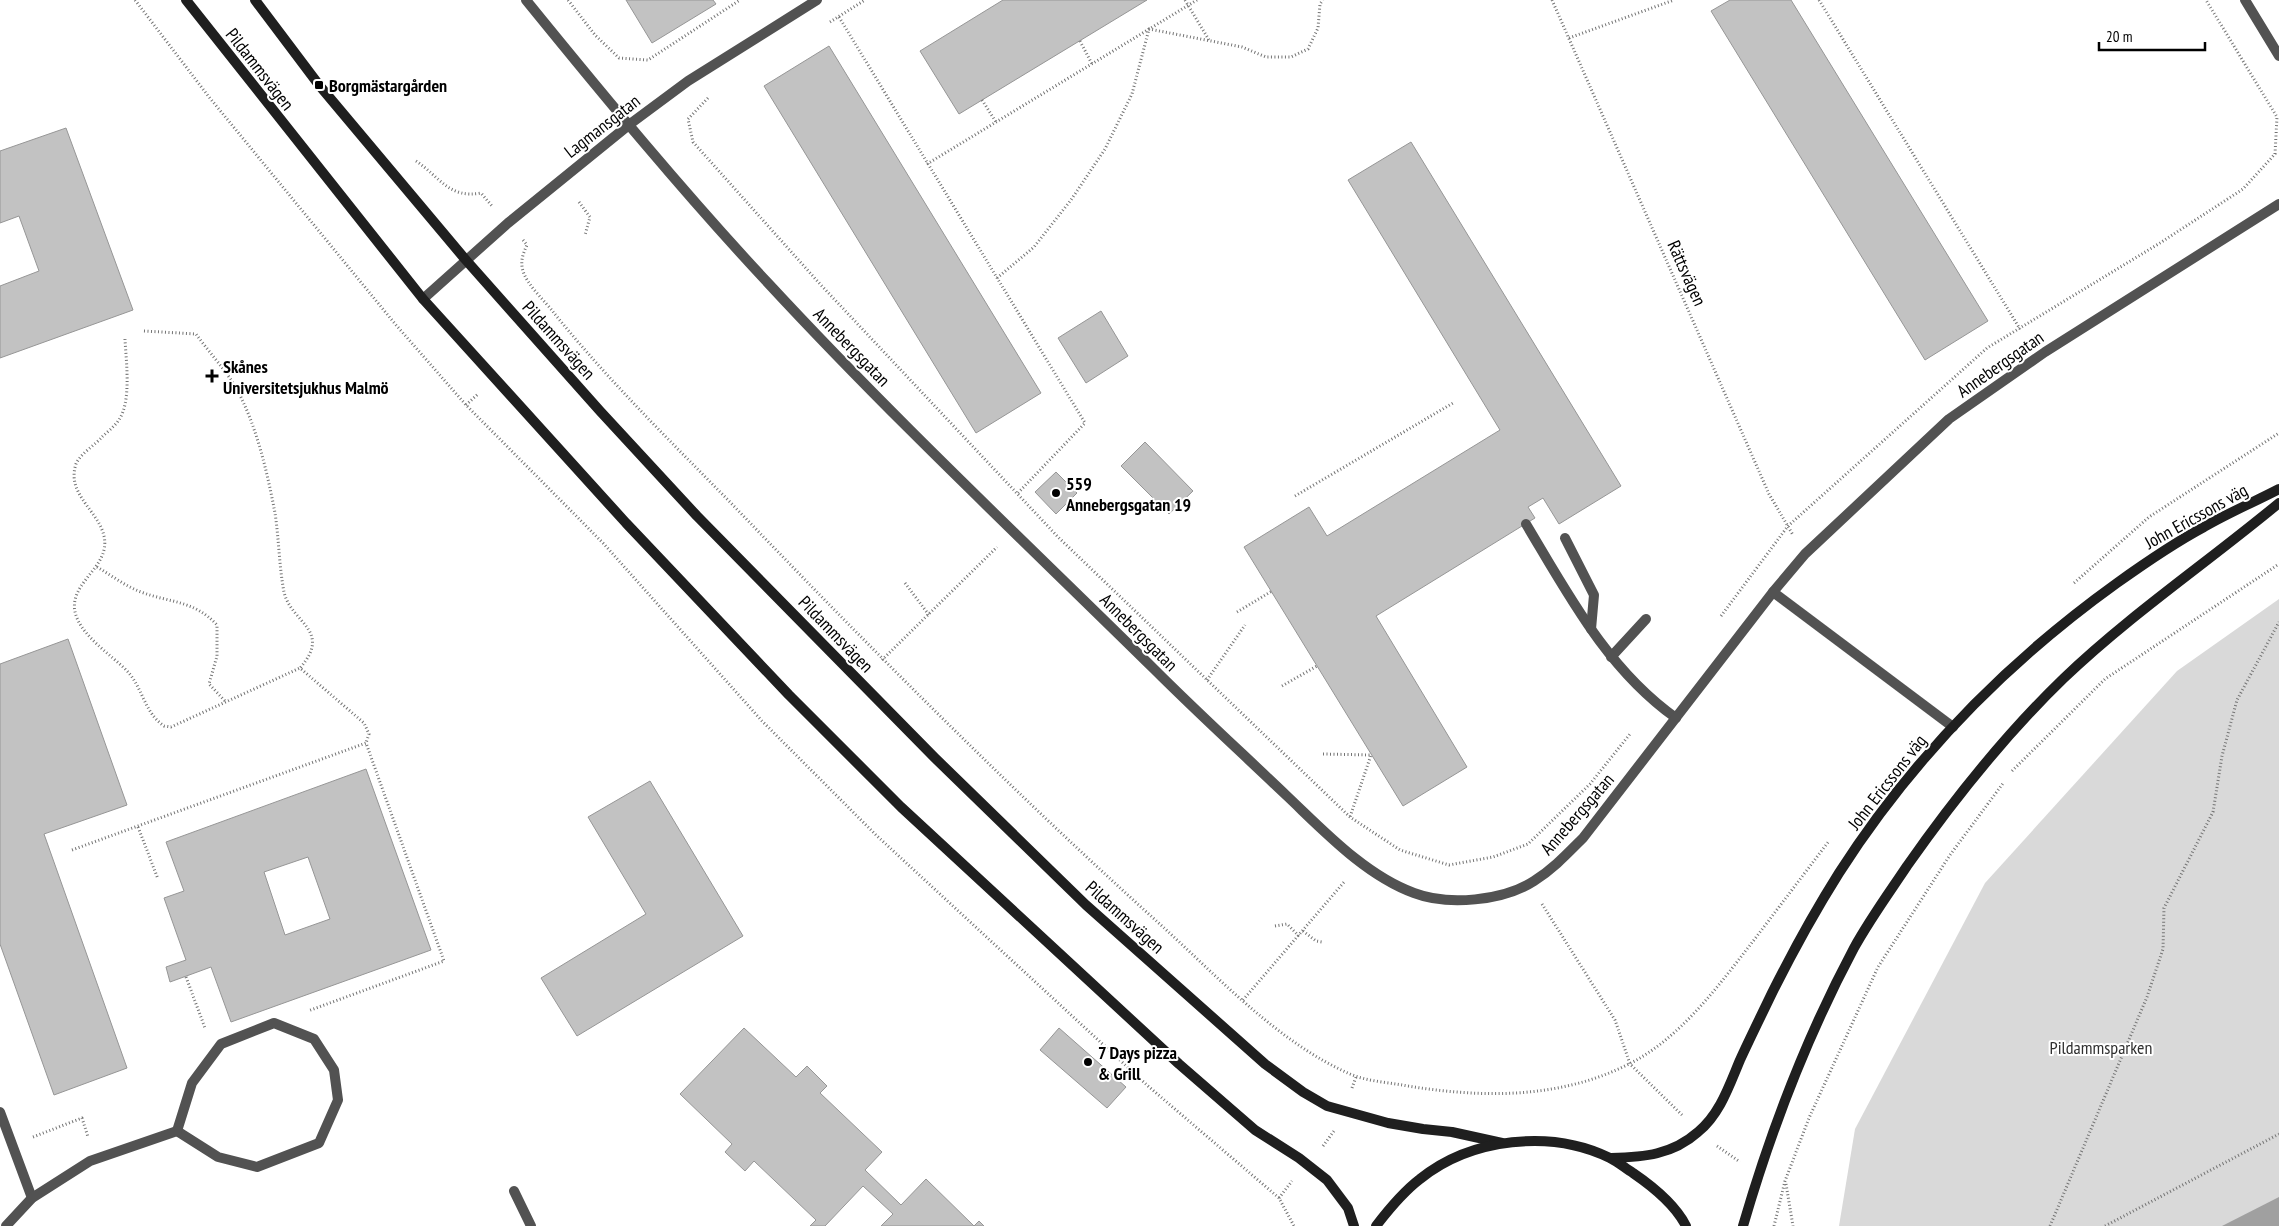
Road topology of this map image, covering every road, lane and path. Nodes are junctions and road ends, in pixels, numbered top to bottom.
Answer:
1 (186, 0) edge
2 (255, 0) edge
3 (526, 0) edge
4 (568, 0) edge
5 (817, 0) edge
6 (865, 0) edge
7 (1185, 0) edge
8 (1197, 0) edge
9 (1323, 0) edge
10 (1552, 0) edge
11 (1674, 0) edge
12 (1819, 0) edge
13 (2206, 0) edge
14 (2246, 0) edge
15 (738, 1) edge
16 (1319, 2) edge
17 (1188, 5) junction
18 (838, 17) junction
19 (822, 27) dead end
20 (1149, 29) junction
21 (1568, 38) junction
22 (1209, 40) junction
23 (1080, 41) dead end
24 (2279, 56) edge
25 (1092, 64) junction
26 (710, 96) dead end
27 (982, 100) dead end
28 (996, 122) junction
29 (630, 124) junction
30 (2277, 155) edge
31 (410, 157) dead end
32 (927, 164) junction
33 (578, 202) dead end
34 (2279, 204) edge
35 (508, 223) junction
36 (585, 235) dead end
37 (465, 259) junction
38 (997, 278) junction
39 (423, 299) junction
40 (2020, 329) junction
41 (144, 331) dead end
42 (125, 339) dead end
43 (1453, 403) dead end
44 (2279, 490) edge
45 (1017, 494) junction
46 (1295, 496) dead end
47 (2279, 503) edge
48 (1034, 511) junction
49 (1526, 524) dead end
50 (1788, 526) junction
51 (1014, 531) junction
52 (1565, 538) dead end
53 (1805, 554) junction
54 (2279, 564) edge
55 (97, 567) junction
56 (905, 583) dead end
57 (1272, 591) dead end
58 (1773, 592) junction
59 (1236, 612) dead end
60 (929, 615) junction
61 (1646, 619) dead end
62 (1717, 622) dead end
63 (2279, 622) edge
64 (1245, 625) dead end
65 (1591, 629) junction
66 (1611, 657) junction
67 (882, 660) junction
68 (1317, 666) dead end
69 (300, 668) junction
70 (1207, 680) junction
71 (1282, 686) dead end
72 (226, 702) junction
73 (1655, 703) junction
74 (1676, 718) junction
75 (1953, 727) junction
76 (366, 743) junction
77 (1322, 754) dead end
78 (1350, 817) junction
79 (138, 826) junction
80 (1834, 834) dead end
81 (1379, 837) junction
82 (72, 850) dead end
83 (1360, 860) junction
84 (158, 879) dead end
85 (1530, 884) junction
86 (1275, 926) dead end
87 (1303, 931) junction
88 (1299, 936) junction
89 (1322, 942) dead end
90 (186, 977) dead end
91 (1243, 1000) junction
92 (274, 1023) junction
93 (221, 1044) junction
94 (1630, 1064) junction
95 (1356, 1077) junction
96 (1343, 1111) junction
97 (0, 1112) edge
98 (176, 1131) junction
99 (2279, 1134) edge
100 (1502, 1143) junction
101 (13, 1146) junction
102 (1611, 1158) junction
103 (95, 1159) junction
104 (1305, 1165) junction
105 (1786, 1181) junction
106 (514, 1191) dead end
107 (32, 1198) junction
108 (6, 1226) edge
109 (531, 1226) edge
110 (1294, 1226) edge
111 (1354, 1226) edge
112 (1376, 1226) edge
113 (1686, 1226) edge
114 (1743, 1226) edge
115 (1774, 1226) edge
116 (1793, 1226) edge
117 (2050, 1226) edge
118 (2105, 1226) edge

1 - 39 main road, Pildammsvägen
2 - 37 main road, Pildammsvägen
3 - 29 street, Annebergsgatan
4 - 15 path
5 - 29 street, Lagmansgatan
6 - 18 path
7 - 17 path
8 - 17 path
9 - 16 path
10 - 21 path, Rättsvägen
11 - 21 path
12 - 40 path
13 - 30 path
14 - 24 street
16 - 22 path
17 - 20 path
17 - 22 path
18 - 19 path
18 - 32 path
20 - 22 path
20 - 25 path
20 - 38 path
21 - 50 path, Rättsvägen
23 - 25 path
25 - 28 path
26 - 45 path
27 - 28 path
28 - 32 path
29 - 35 street, Lagmansgatan
29 - 51 street, Annebergsgatan
30 - 40 path
31 - 35 path
32 - 38 path
33 - 36 path
34 - 53 street, Annebergsgatan
35 - 37 street, Lagmansgatan
35 - 67 path
37 - 39 street, Lagmansgatan
37 - 96 main road, Pildammsvägen
38 - 45 path
39 - 104 main road, Pildammsvägen
40 - 50 path
41 - 69 path
42 - 55 path
43 - 46 path
44 - 75 main road, John Ericssons väg
45 - 48 path
47 - 114 main road, John Ericssons väg
48 - 51 path
48 - 70 path
49 - 65 street
50 - 53 path, Rättsvägen
50 - 62 path
51 - 60 path
51 - 83 street, Annebergsgatan
52 - 65 street
53 - 58 street, Annebergsgatan
54 - 105 path
55 - 72 path
55 - 72 path
56 - 60 path
57 - 59 path
58 - 74 street, Annebergsgatan
58 - 75 street
60 - 67 path
61 - 66 street
63 - 117 path
64 - 70 path
65 - 66 street
66 - 73 street
67 - 91 path
68 - 71 path
69 - 72 path
69 - 76 path
70 - 78 path
73 - 74 street
73 - 81 path
74 - 85 street, Annebergsgatan
75 - 102 main road, John Ericssons väg
76 - 79 path
76 - 92 path
77 - 78 path
78 - 81 path
79 - 82 path
79 - 84 path
80 - 94 path
81 - 83 path
83 - 85 street, Annebergsgatan
83 - 87 path
85 - 94 path
86 - 88 path
87 - 88 path
87 - 89 path
88 - 91 path
90 - 93 path
91 - 95 path
92 - 93 street
92 - 98 street
93 - 98 street
94 - 95 path
95 - 96 path
96 - 100 main road, Pildammsvägen
96 - 104 path
97 - 101 street
98 - 103 street
99 - 118 path
100 - 102 main road, Pildammsvägen
100 - 112 main road, Pildammsvägen
101 - 103 path
101 - 107 street
102 - 113 main road, Pildammsvägen
103 - 107 street
104 - 110 path
104 - 111 main road, Pildammsvägen
105 - 115 path
105 - 116 path
106 - 109 street
107 - 108 street

